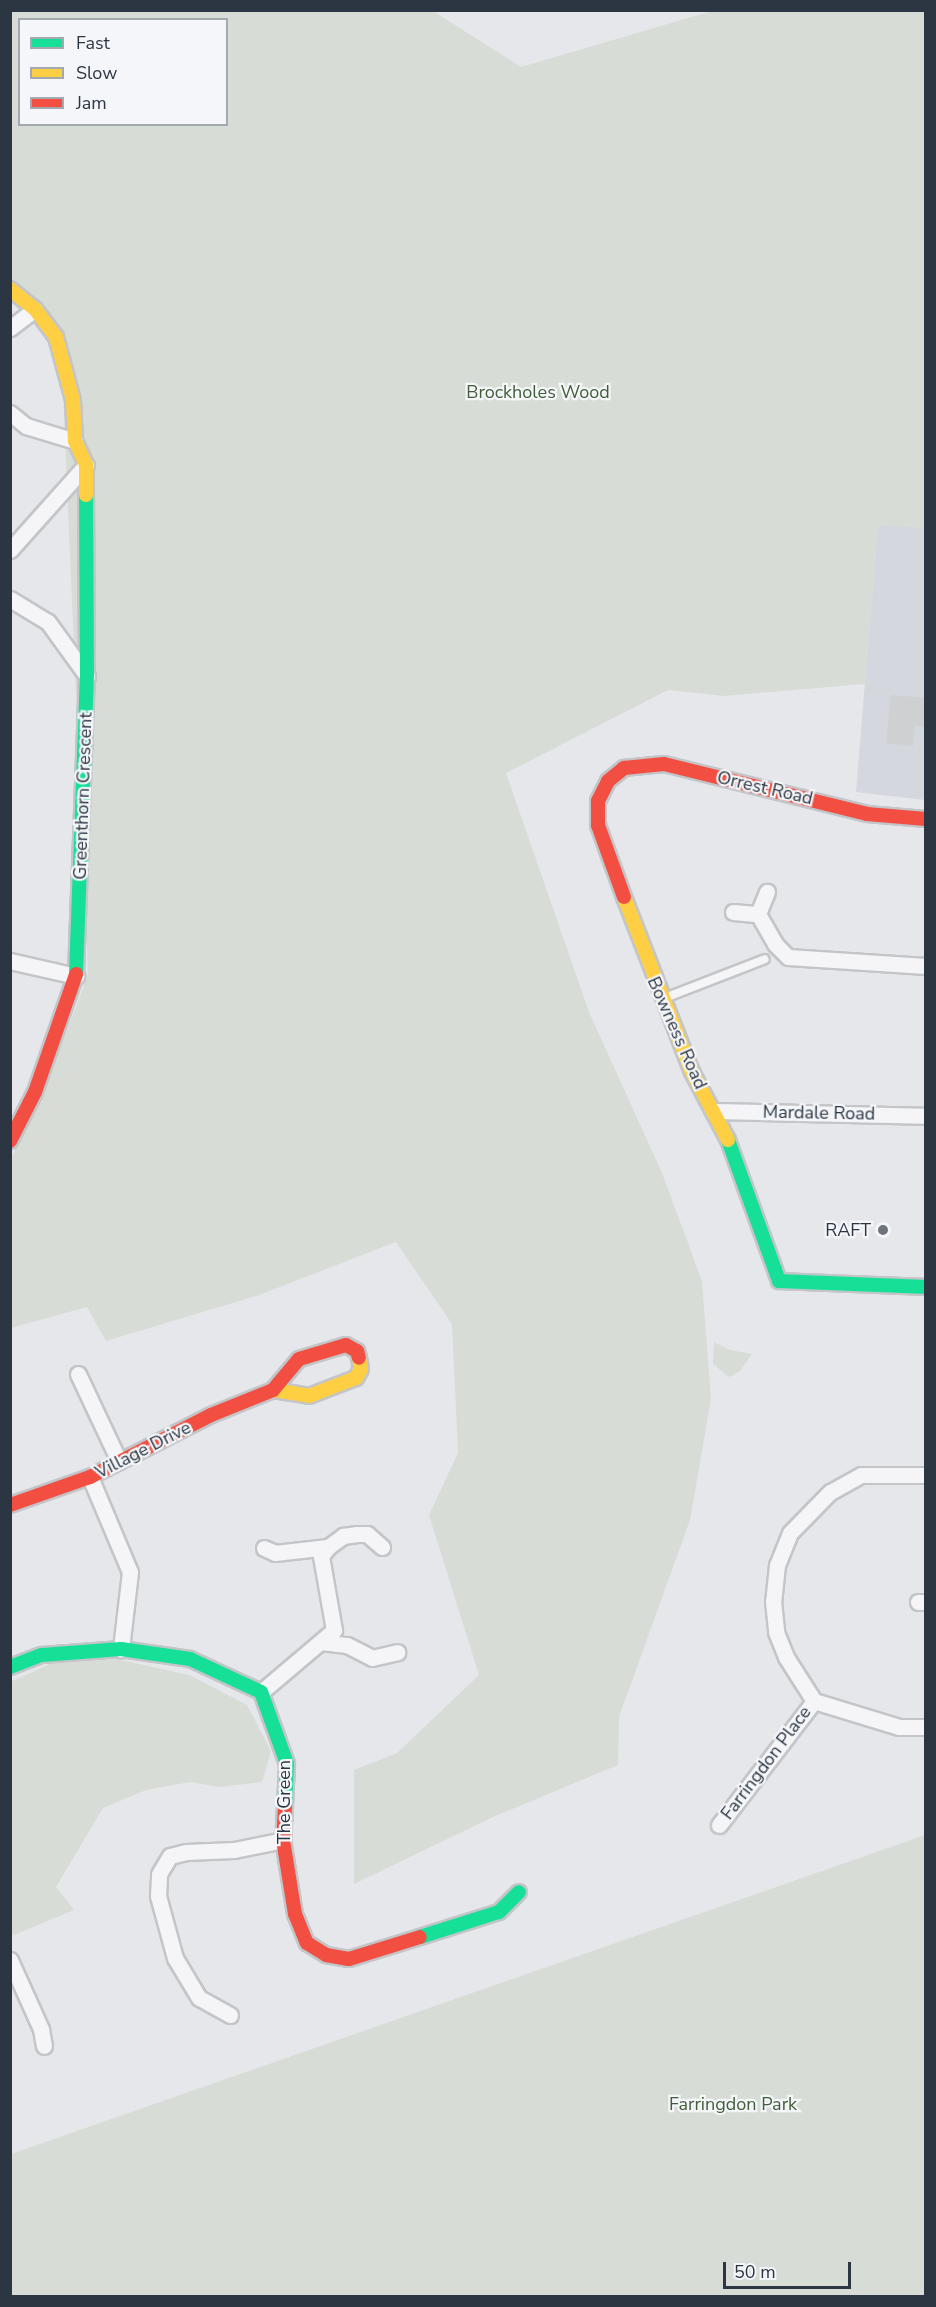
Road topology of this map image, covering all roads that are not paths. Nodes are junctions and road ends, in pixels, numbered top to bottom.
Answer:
1 (10, 289) edge
2 (35, 309) junction
3 (10, 328) edge
4 (10, 413) edge
5 (75, 441) junction
6 (86, 465) junction
7 (10, 550) edge
8 (10, 599) edge
9 (87, 676) junction
10 (608, 781) joint
11 (926, 819) edge
12 (767, 892) dead end
13 (733, 912) dead end
14 (758, 914) junction
15 (765, 959) dead end
16 (10, 960) edge
17 (926, 966) edge
18 (76, 976) junction
19 (660, 999) junction
20 (713, 1110) junction
21 (926, 1116) edge
22 (10, 1141) edge
23 (926, 1287) edge
24 (78, 1374) dead end
25 (273, 1390) junction
26 (119, 1461) junction
27 (926, 1475) edge
28 (90, 1477) junction
29 (10, 1505) edge
30 (328, 1546) junction
31 (382, 1547) dead end
32 (264, 1548) dead end
33 (321, 1642) junction
34 (121, 1649) junction
35 (397, 1652) dead end
36 (10, 1667) edge
37 (261, 1692) junction
38 (814, 1701) junction
39 (926, 1727) edge
40 (718, 1826) dead end
41 (283, 1840) junction
42 (519, 1892) dead end
43 (10, 1960) edge
44 (230, 2014) dead end
45 (44, 2046) dead end

1 - 2 street, Greenthorn Crescent
2 - 3 street
2 - 5 street, Greenthorn Crescent
4 - 5 street
5 - 6 street, Greenthorn Crescent
6 - 7 street
6 - 9 street, Greenthorn Crescent
8 - 9 street
9 - 18 street, Greenthorn Crescent
10 - 11 street, Orrest Road
10 - 19 street, Bowness Road
12 - 14 street
13 - 14 street
14 - 17 street
15 - 19 lane
16 - 18 street
18 - 22 street, Greenthorn Crescent
19 - 20 street, Bowness Road
20 - 21 street, Mardale Road
20 - 23 street, Bowness Road
24 - 26 street
25 - 25 street, Village Drive
25 - 26 street, Village Drive
26 - 28 street, Village Drive
27 - 38 street
28 - 29 street, Village Drive
28 - 34 street
30 - 31 street
30 - 32 street
30 - 33 street
33 - 35 street
33 - 37 street
34 - 36 street
34 - 37 street
37 - 41 street, The Green
38 - 39 street
38 - 40 street, Farringdon Place
41 - 42 street, The Green
41 - 44 street
43 - 45 street

